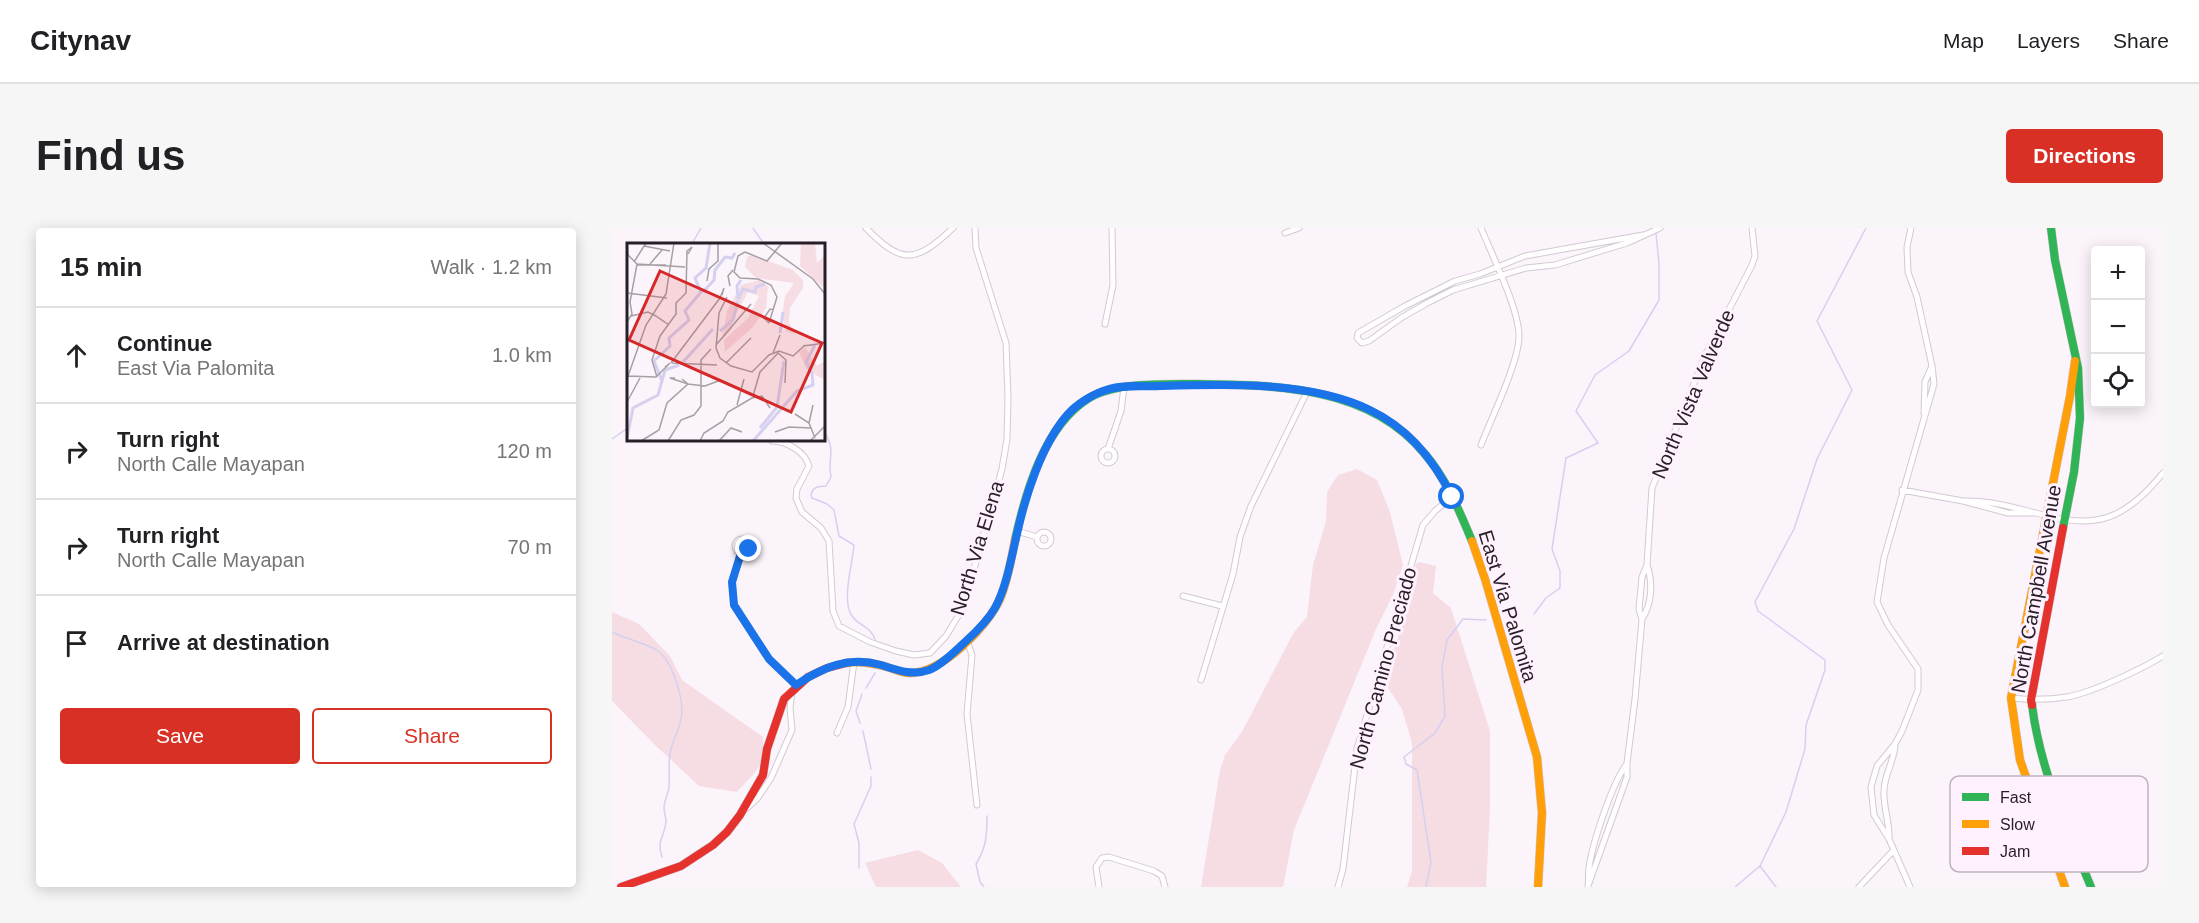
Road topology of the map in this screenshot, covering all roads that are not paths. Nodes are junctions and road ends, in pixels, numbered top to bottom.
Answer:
1 (866, 228) edge
2 (953, 228) edge
3 (975, 228) edge
4 (1113, 228) edge
5 (1299, 228) edge
6 (1481, 228) edge
7 (1660, 228) edge
8 (1752, 228) edge
9 (1911, 228) edge
10 (2051, 228) edge
11 (1285, 233) dead end
12 (1643, 235) junction
13 (1497, 267) junction
14 (1500, 275) junction
15 (1105, 324) dead end
16 (2075, 360) junction
17 (1124, 387) junction
18 (1307, 392) junction
19 (772, 441) edge
20 (1481, 445) dead end
21 (1108, 448) dead end
22 (2163, 473) edge
23 (1902, 490) junction
24 (1452, 497) junction
25 (2045, 516) junction
26 (2065, 519) junction
27 (1017, 531) junction
28 (1037, 537) dead end
29 (741, 553) dead end
30 (1183, 597) dead end
31 (1222, 606) junction
32 (967, 641) junction
33 (2163, 656) edge
34 (854, 662) junction
35 (1201, 680) dead end
36 (794, 688) junction
37 (2010, 698) junction
38 (2031, 700) junction
39 (837, 733) dead end
40 (1895, 744) junction
41 (2026, 776) edge
42 (2046, 776) edge
43 (977, 805) dead end
44 (745, 810) junction
45 (1889, 839) junction
46 (1893, 850) junction
47 (2059, 872) edge
48 (2085, 872) edge
49 (1589, 885) edge
50 (629, 886) edge
51 (621, 887) edge
52 (1099, 887) edge
53 (1165, 887) edge
54 (1338, 887) edge
55 (1538, 887) edge
56 (1859, 887) edge
57 (1910, 887) edge
58 (2065, 887) edge
59 (2091, 887) edge

1 - 2 street
3 - 19 street, North Via Elena
4 - 15 street
5 - 11 street
6 - 13 street
7 - 12 street
8 - 49 street, North Vista Valverde
9 - 23 street
10 - 16 street, North Campbell Avenue
12 - 13 street
12 - 14 street
13 - 14 street
13 - 14 street
14 - 20 street
16 - 25 street, North Campbell Avenue
16 - 26 street, North Campbell Avenue
17 - 18 street, East Via Palomita
17 - 21 street
17 - 27 street, East Via Palomita
18 - 24 street, East Via Palomita
18 - 31 street
22 - 26 street
23 - 25 street
23 - 40 street
24 - 54 street, North Camino Preciado
24 - 55 street, East Via Palomita
25 - 26 street
25 - 37 street, North Campbell Avenue
26 - 38 street, North Campbell Avenue
27 - 28 street
27 - 32 street, East Via Palomita
29 - 36 street
30 - 31 street
31 - 35 street
32 - 34 street, East Via Palomita
32 - 43 street
33 - 38 street
34 - 36 street, East Via Palomita
34 - 39 street
36 - 44 street, East Via Palomita
36 - 44 street, East Via Palomita
37 - 38 street
37 - 41 street, North Campbell Avenue
38 - 42 street, North Campbell Avenue
40 - 45 street
40 - 45 street
44 - 50 street, East Via Palomita
45 - 46 street
46 - 56 street
46 - 57 street
47 - 58 street, North Campbell Avenue
48 - 59 street, North Campbell Avenue
50 - 51 street, East Via Palomita
52 - 53 street

